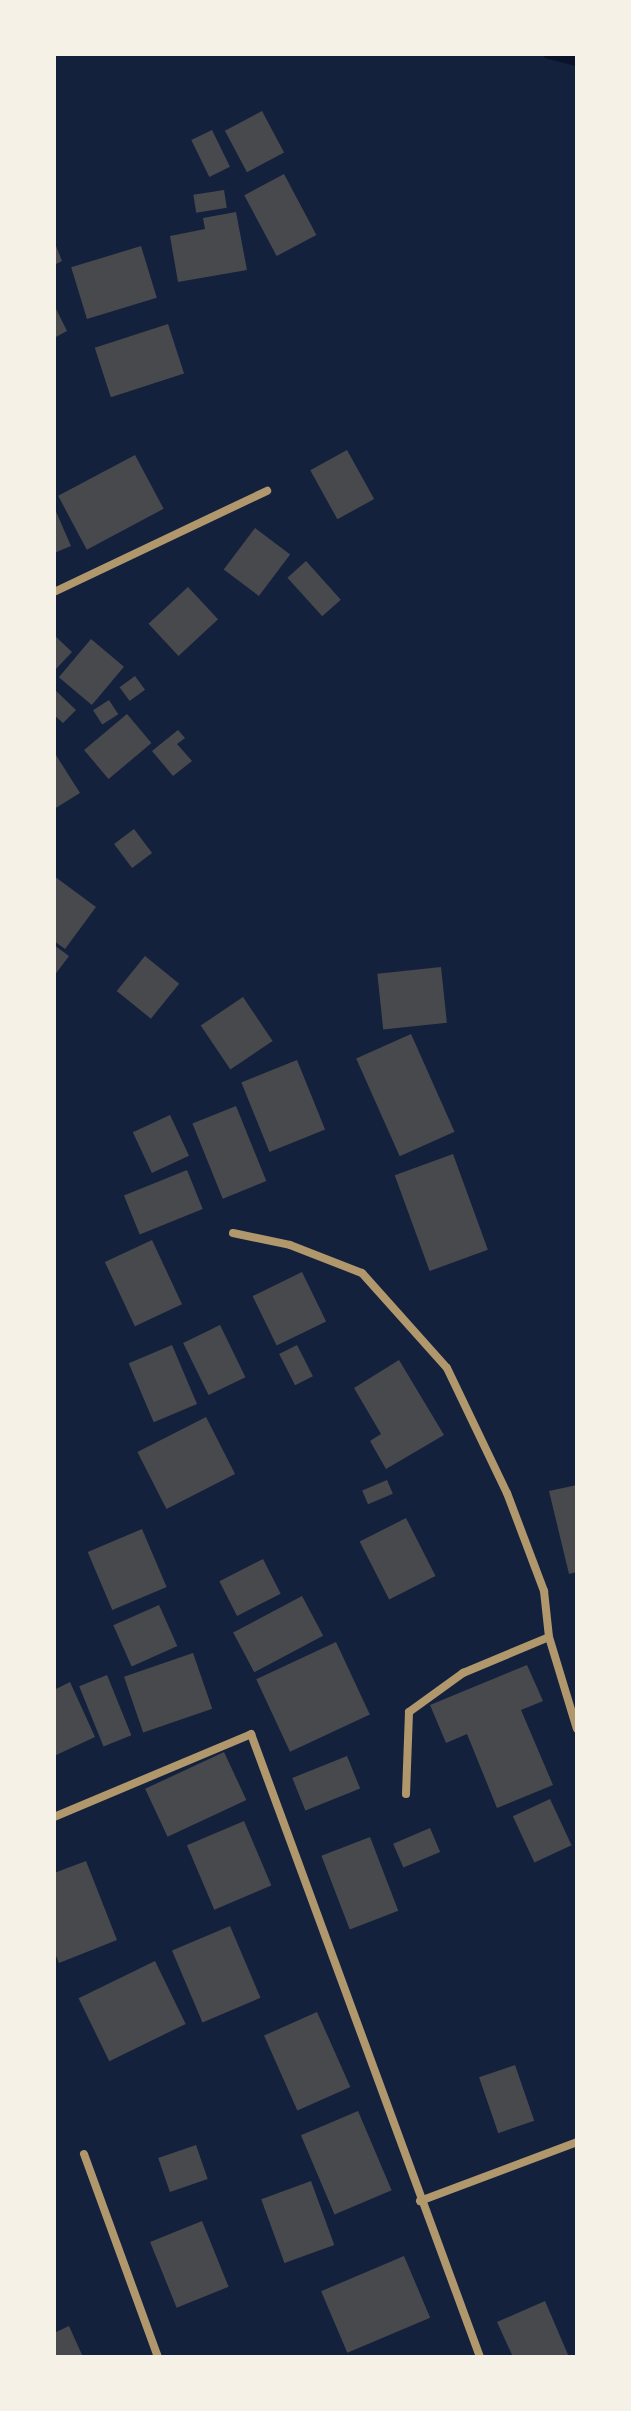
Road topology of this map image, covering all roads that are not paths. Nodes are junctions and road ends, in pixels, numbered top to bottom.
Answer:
1 (267, 491) dead end
2 (54, 592) edge
3 (233, 1233) dead end
4 (549, 1637) junction
5 (577, 1729) edge
6 (406, 1794) dead end
7 (54, 1817) edge
8 (577, 2142) edge
9 (84, 2154) dead end
10 (420, 2201) junction
11 (158, 2357) edge
12 (480, 2357) edge

1 - 2 street
3 - 4 street
4 - 5 street
4 - 6 street
7 - 10 street
8 - 10 street
9 - 11 street
10 - 12 street

